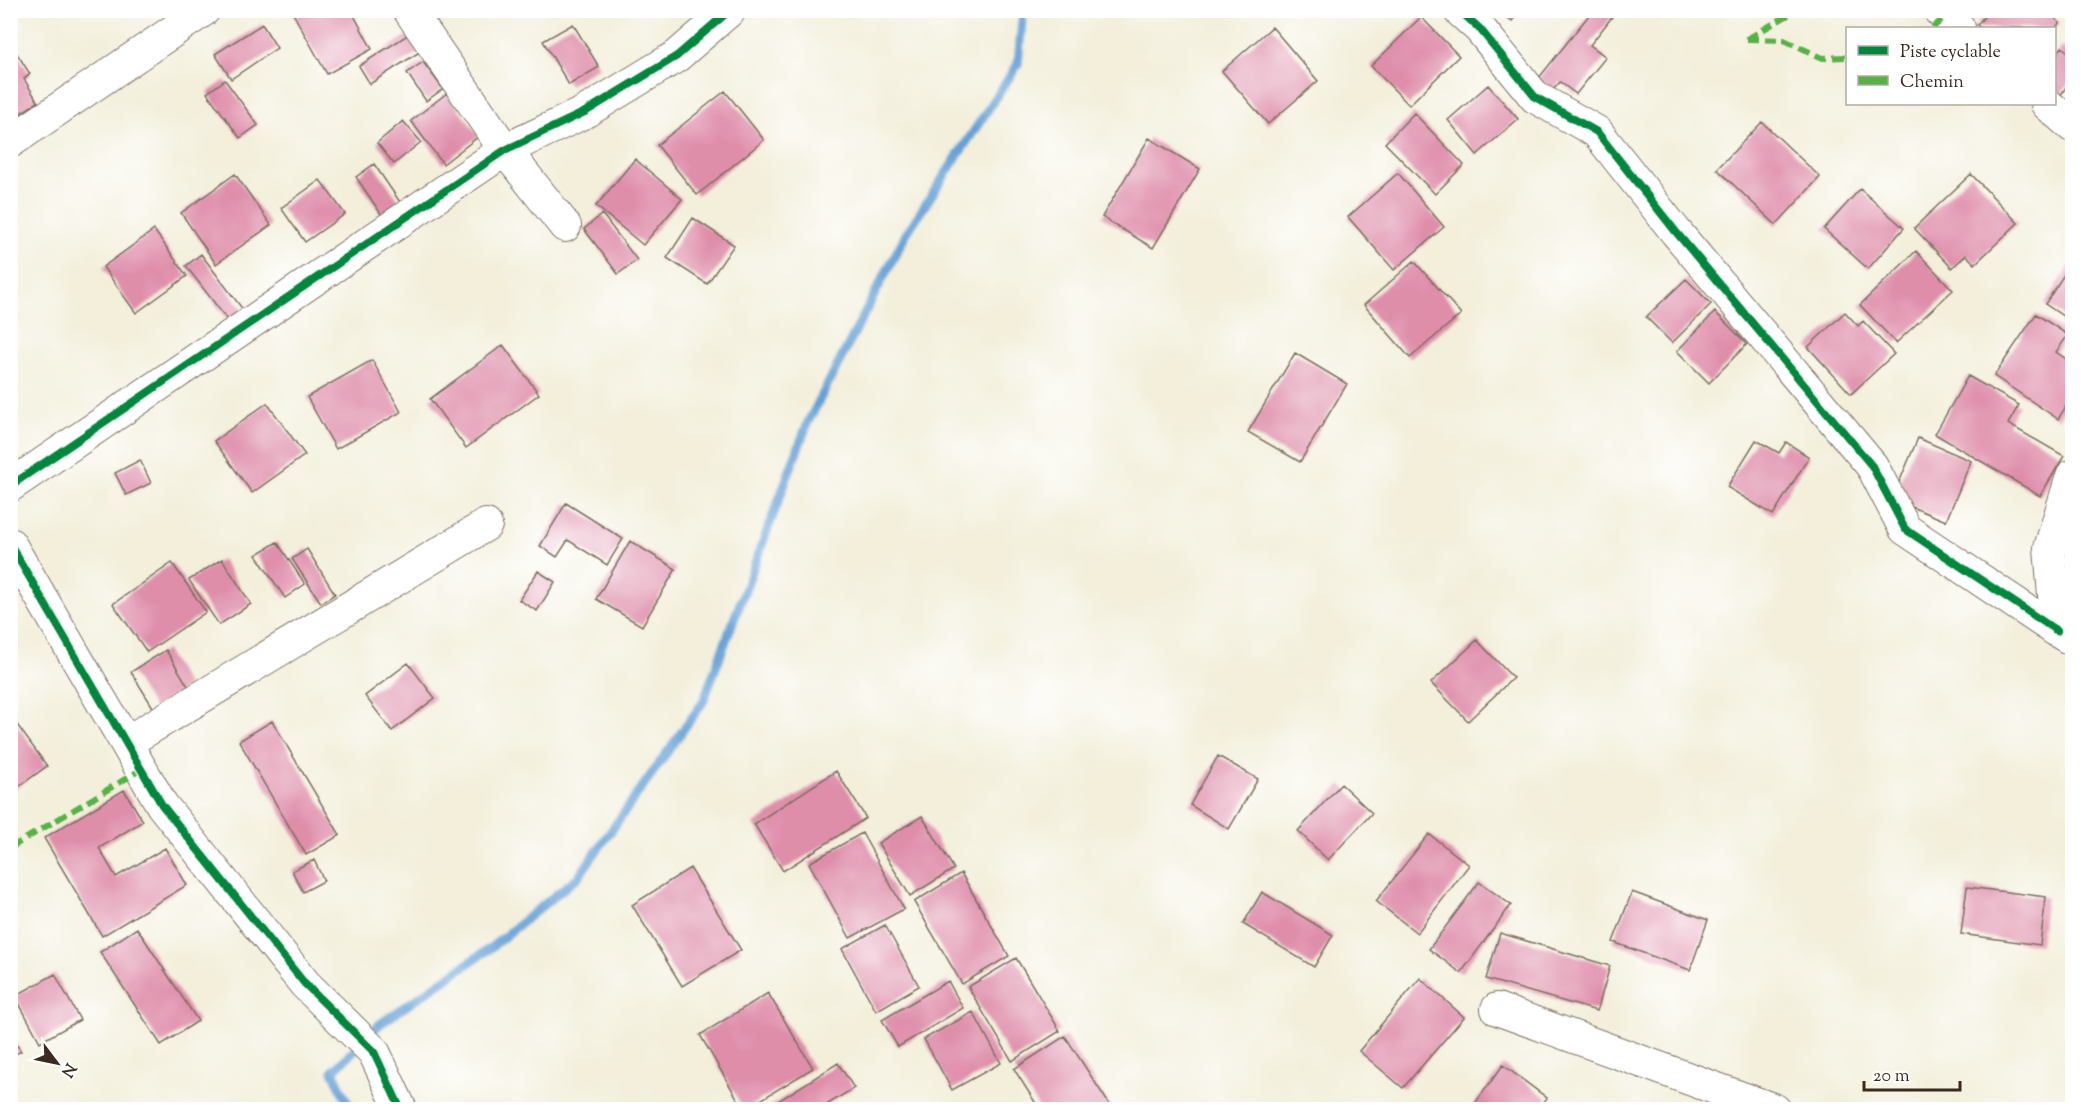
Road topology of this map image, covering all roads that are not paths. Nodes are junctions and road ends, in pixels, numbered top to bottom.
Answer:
1 (204, 10) edge
2 (409, 10) edge
3 (730, 10) edge
4 (1459, 10) edge
5 (1939, 10) edge
6 (1958, 27) edge
7 (2048, 105) edge
8 (2073, 126) edge
9 (10, 142) edge
10 (505, 150) junction
11 (565, 226) dead end
12 (2073, 476) edge
13 (10, 486) edge
14 (486, 525) dead end
15 (10, 544) edge
16 (2065, 636) edge
17 (127, 742) junction
18 (1497, 1009) dead end
19 (1738, 1103) edge
20 (402, 1110) edge
21 (1775, 1110) edge

1 - 9 street
2 - 10 street
3 - 10 street
4 - 16 street
5 - 6 street
7 - 8 street
10 - 11 street
10 - 13 street
12 - 16 street
14 - 17 street
15 - 17 street
17 - 20 street
18 - 19 street
19 - 21 street

